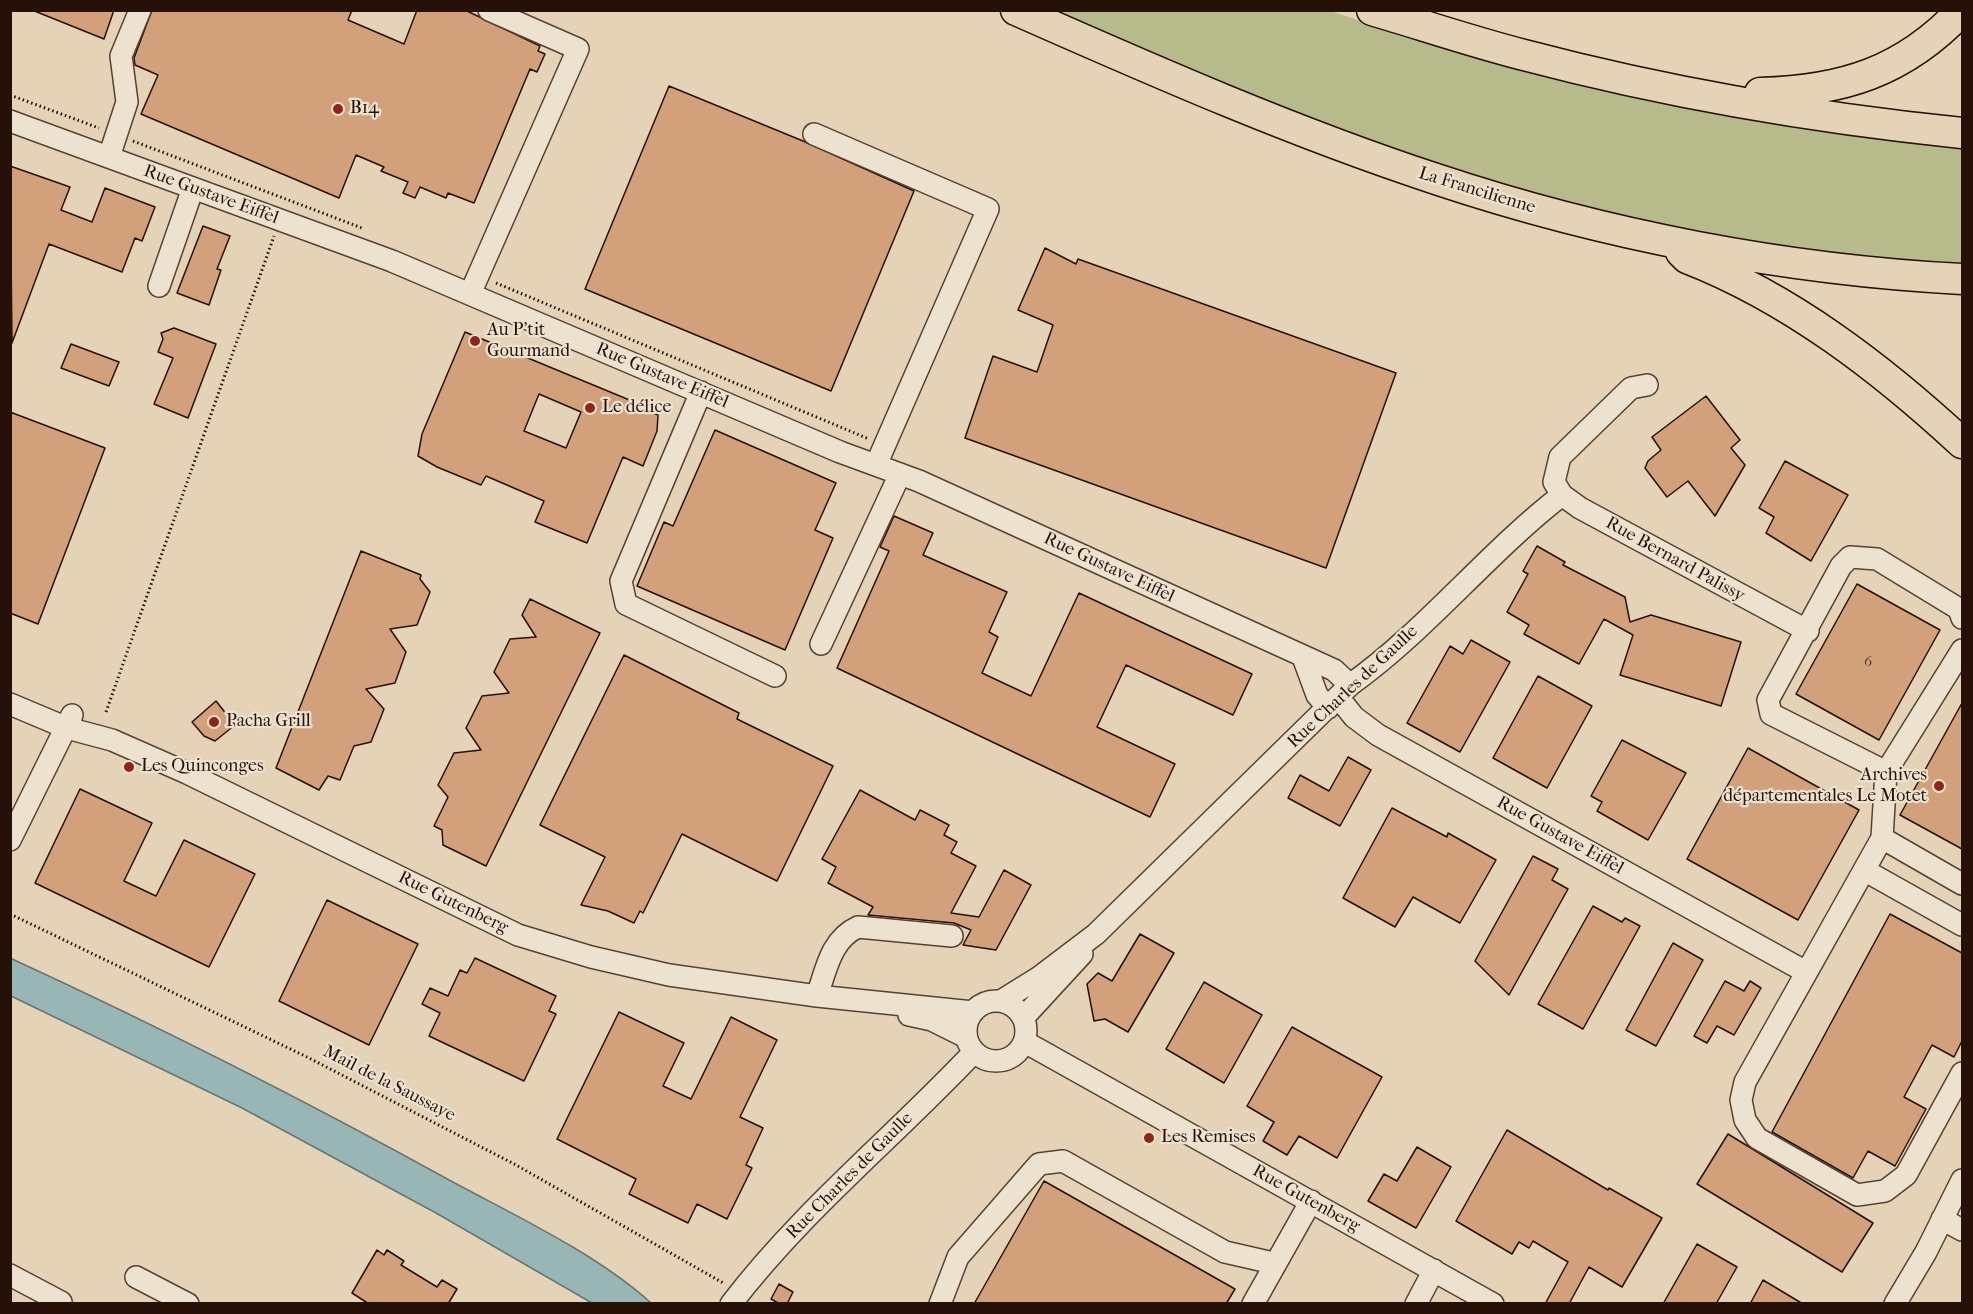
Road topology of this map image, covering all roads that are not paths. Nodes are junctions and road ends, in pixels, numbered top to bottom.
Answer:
1 (140, 10) edge
2 (489, 10) edge
3 (1016, 10) edge
4 (1372, 10) edge
5 (1962, 10) edge
6 (1700, 94) junction
7 (10, 121) edge
8 (1962, 133) edge
9 (814, 134) dead end
10 (109, 157) junction
11 (193, 188) junction
12 (1670, 241) junction
13 (1962, 279) edge
14 (159, 286) dead end
15 (470, 294) junction
16 (1647, 385) dead end
17 (700, 393) junction
18 (1962, 443) edge
19 (876, 465) junction
20 (900, 474) junction
21 (1562, 495) junction
22 (1962, 618) edge
23 (1798, 627) junction
24 (821, 644) dead end
25 (1962, 650) edge
26 (1303, 657) junction
27 (775, 676) dead end
28 (10, 689) edge
29 (1339, 697) junction
30 (10, 704) edge
31 (70, 721) junction
32 (1887, 772) junction
33 (1882, 838) junction
34 (10, 840) edge
35 (1864, 870) junction
36 (1962, 884) edge
37 (1962, 925) edge
38 (1096, 934) junction
39 (952, 936) dead end
40 (1799, 968) junction
41 (817, 996) junction
42 (1001, 1001) junction
43 (973, 1012) junction
44 (1024, 1017) junction
45 (1025, 1042) junction
46 (970, 1045) junction
47 (1962, 1072) edge
48 (1962, 1180) edge
49 (1311, 1201) junction
50 (1942, 1220) junction
51 (1962, 1230) edge
52 (1273, 1263) junction
53 (1434, 1270) junction
54 (10, 1275) edge
55 (136, 1277) dead end
56 (730, 1296) edge
57 (61, 1302) dead end
58 (188, 1304) edge
59 (940, 1304) edge
60 (1253, 1304) edge
61 (1416, 1304) edge
62 (1493, 1304) edge
63 (1896, 1304) edge

1 - 10 street
2 - 15 street
3 - 12 highway, La Francilienne
4 - 6 highway
5 - 6 highway
6 - 8 highway
7 - 10 street, Rue Gustave Eiffel
9 - 19 street
10 - 11 street, Rue Gustave Eiffel
11 - 14 street
11 - 15 street, Rue Gustave Eiffel
12 - 13 highway, La Francilienne
12 - 18 highway
15 - 17 street, Rue Gustave Eiffel
16 - 21 street
17 - 19 street, Rue Gustave Eiffel
17 - 27 street
19 - 20 street, Rue Gustave Eiffel
20 - 24 street
20 - 26 street, Rue Gustave Eiffel
21 - 23 street, Rue Bernard Palissy
21 - 29 street, Rue Charles de Gaulle
22 - 23 street
23 - 32 street
25 - 32 street
26 - 29 street, Rue Gustave Eiffel
26 - 29 street, Rue Gustave Eiffel
28 - 31 street, Rue Gutenberg
29 - 38 street, Rue Charles de Gaulle
29 - 40 street, Rue Gustave Eiffel
30 - 31 street, Rue Gutenberg
31 - 34 street
31 - 41 street, Rue Gutenberg
32 - 33 street
33 - 35 street
33 - 36 street
35 - 37 street
35 - 40 street
38 - 42 street, Rue Charles de Gaulle
38 - 44 street, Rue Charles de Gaulle
39 - 41 street
40 - 47 street
41 - 43 street, Rue Gutenberg
41 - 46 street, Rue Gutenberg
42 - 43 street
42 - 44 street
43 - 46 street
44 - 45 street
45 - 46 street
45 - 49 street, Rue Gutenberg
46 - 56 street, Rue Charles de Gaulle
48 - 50 street
49 - 52 street
49 - 53 street, Rue Gutenberg
50 - 51 street
50 - 63 street
52 - 59 street
52 - 60 street
53 - 61 street
53 - 62 street, Rue Gutenberg
54 - 57 street
55 - 58 street

